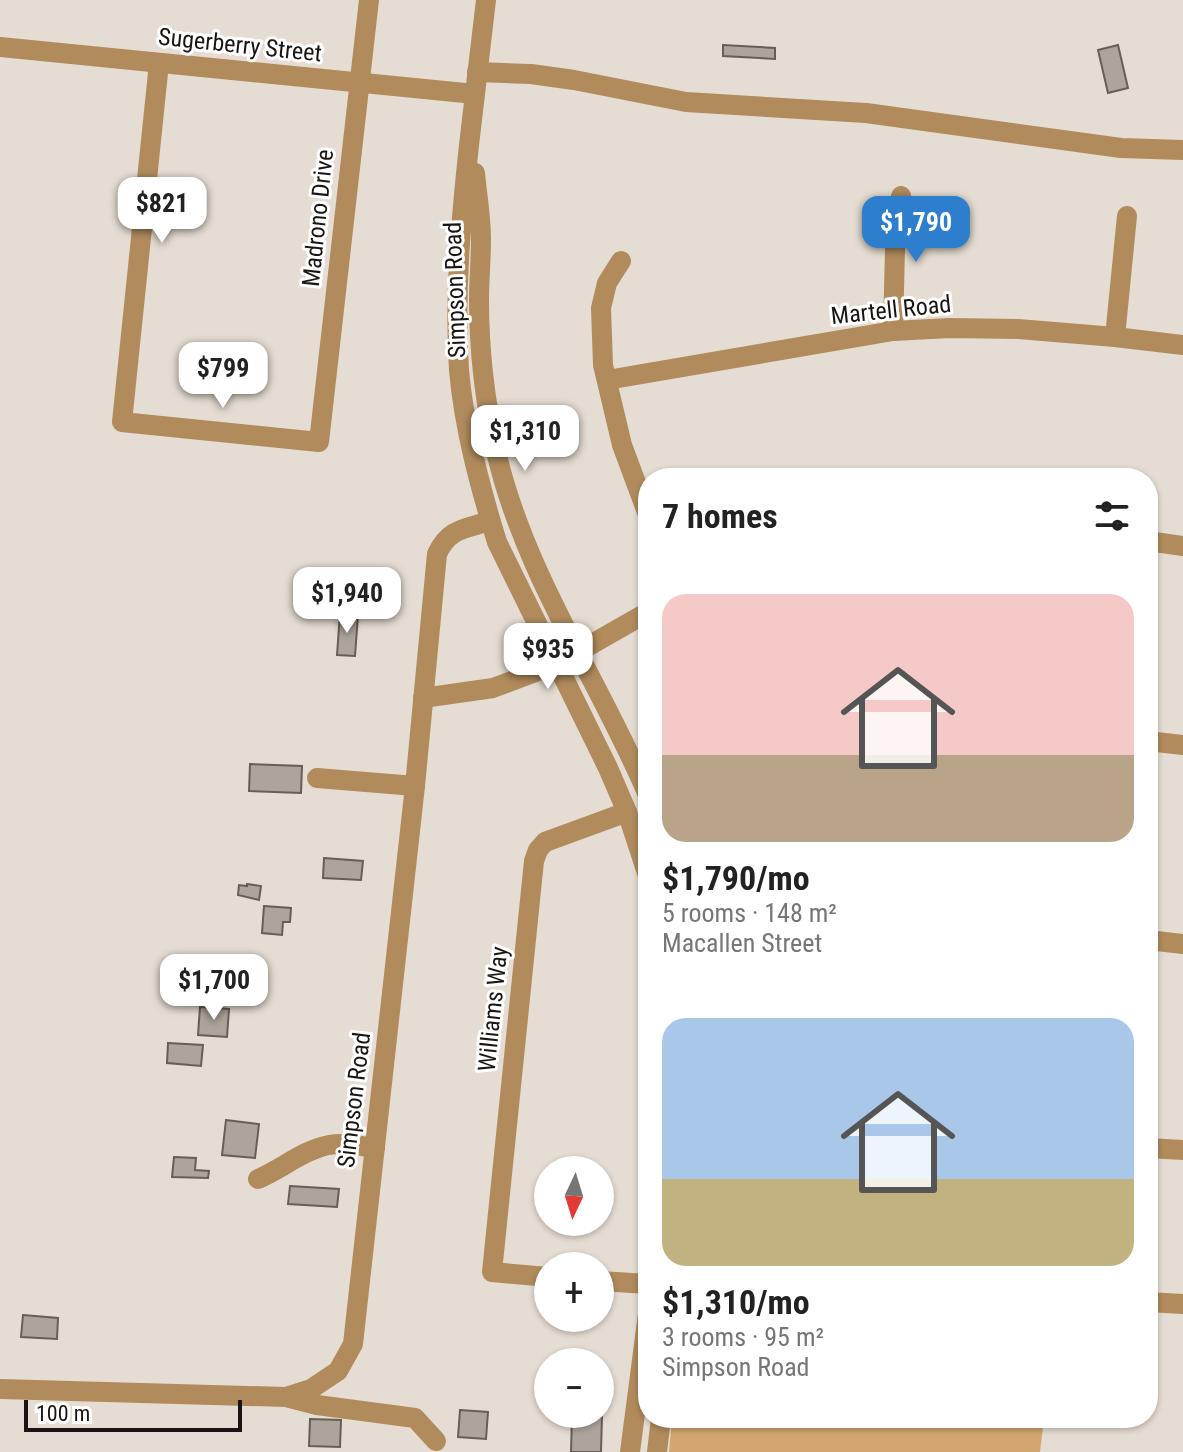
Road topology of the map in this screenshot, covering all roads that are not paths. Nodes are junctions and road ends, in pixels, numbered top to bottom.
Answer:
1 (369, 0) edge
2 (486, 0) edge
3 (0, 47) edge
4 (159, 63) junction
5 (477, 72) junction
6 (359, 83) junction
7 (475, 94) junction
8 (471, 133) junction
9 (1183, 150) edge
10 (901, 196) dead end
11 (1127, 216) dead end
12 (621, 261) dead end
13 (893, 331) junction
14 (1115, 337) junction
15 (1183, 345) edge
16 (607, 380) junction
17 (638, 488) edge
18 (490, 521) junction
19 (1158, 542) edge
20 (1183, 546) edge
21 (638, 618) edge
22 (578, 652) junction
23 (557, 664) junction
24 (423, 698) junction
25 (1158, 742) edge
26 (1183, 745) edge
27 (638, 772) edge
28 (317, 778) dead end
29 (415, 786) junction
30 (627, 812) junction
31 (638, 846) edge
32 (1158, 941) edge
33 (1183, 944) edge
34 (375, 1148) junction
35 (1158, 1149) edge
36 (1183, 1150) edge
37 (258, 1179) dead end
38 (534, 1276) edge
39 (614, 1282) edge
40 (638, 1283) edge
41 (1158, 1303) edge
42 (1183, 1304) edge
43 (0, 1389) edge
44 (638, 1391) edge
45 (286, 1397) junction
46 (660, 1428) edge
47 (436, 1441) dead end
48 (630, 1452) edge
49 (657, 1452) edge

1 - 6 street, Madrono Drive
2 - 5 street, Simpson Road
3 - 4 street, Sugerberry Street
4 - 6 street, Sugerberry Street
4 - 6 street, Madrono Drive
5 - 7 street, Simpson Road
5 - 9 street
6 - 7 street, Sugerberry Street
7 - 8 street, Simpson Road
8 - 18 street, Simpson Road
8 - 22 street, Simpson Road
10 - 13 street
11 - 14 street
12 - 16 street
13 - 14 street, Martell Road
13 - 16 street, Martell Road
14 - 15 street, Martell Road
16 - 17 street
18 - 23 street, Simpson Road
18 - 24 street, Simpson Road
19 - 20 street
21 - 22 street
22 - 23 street
22 - 27 street, Simpson Road
23 - 24 street
23 - 30 street, Simpson Road
24 - 29 street, Simpson Road
25 - 26 street
28 - 29 street
29 - 34 street, Simpson Road
30 - 31 street, Simpson Road
30 - 38 street, Williams Way
32 - 33 street
34 - 37 street
34 - 45 street, Simpson Road
35 - 36 street
39 - 40 street
41 - 42 street
43 - 45 street, Simpson Road
44 - 48 street
45 - 47 street
46 - 49 street

